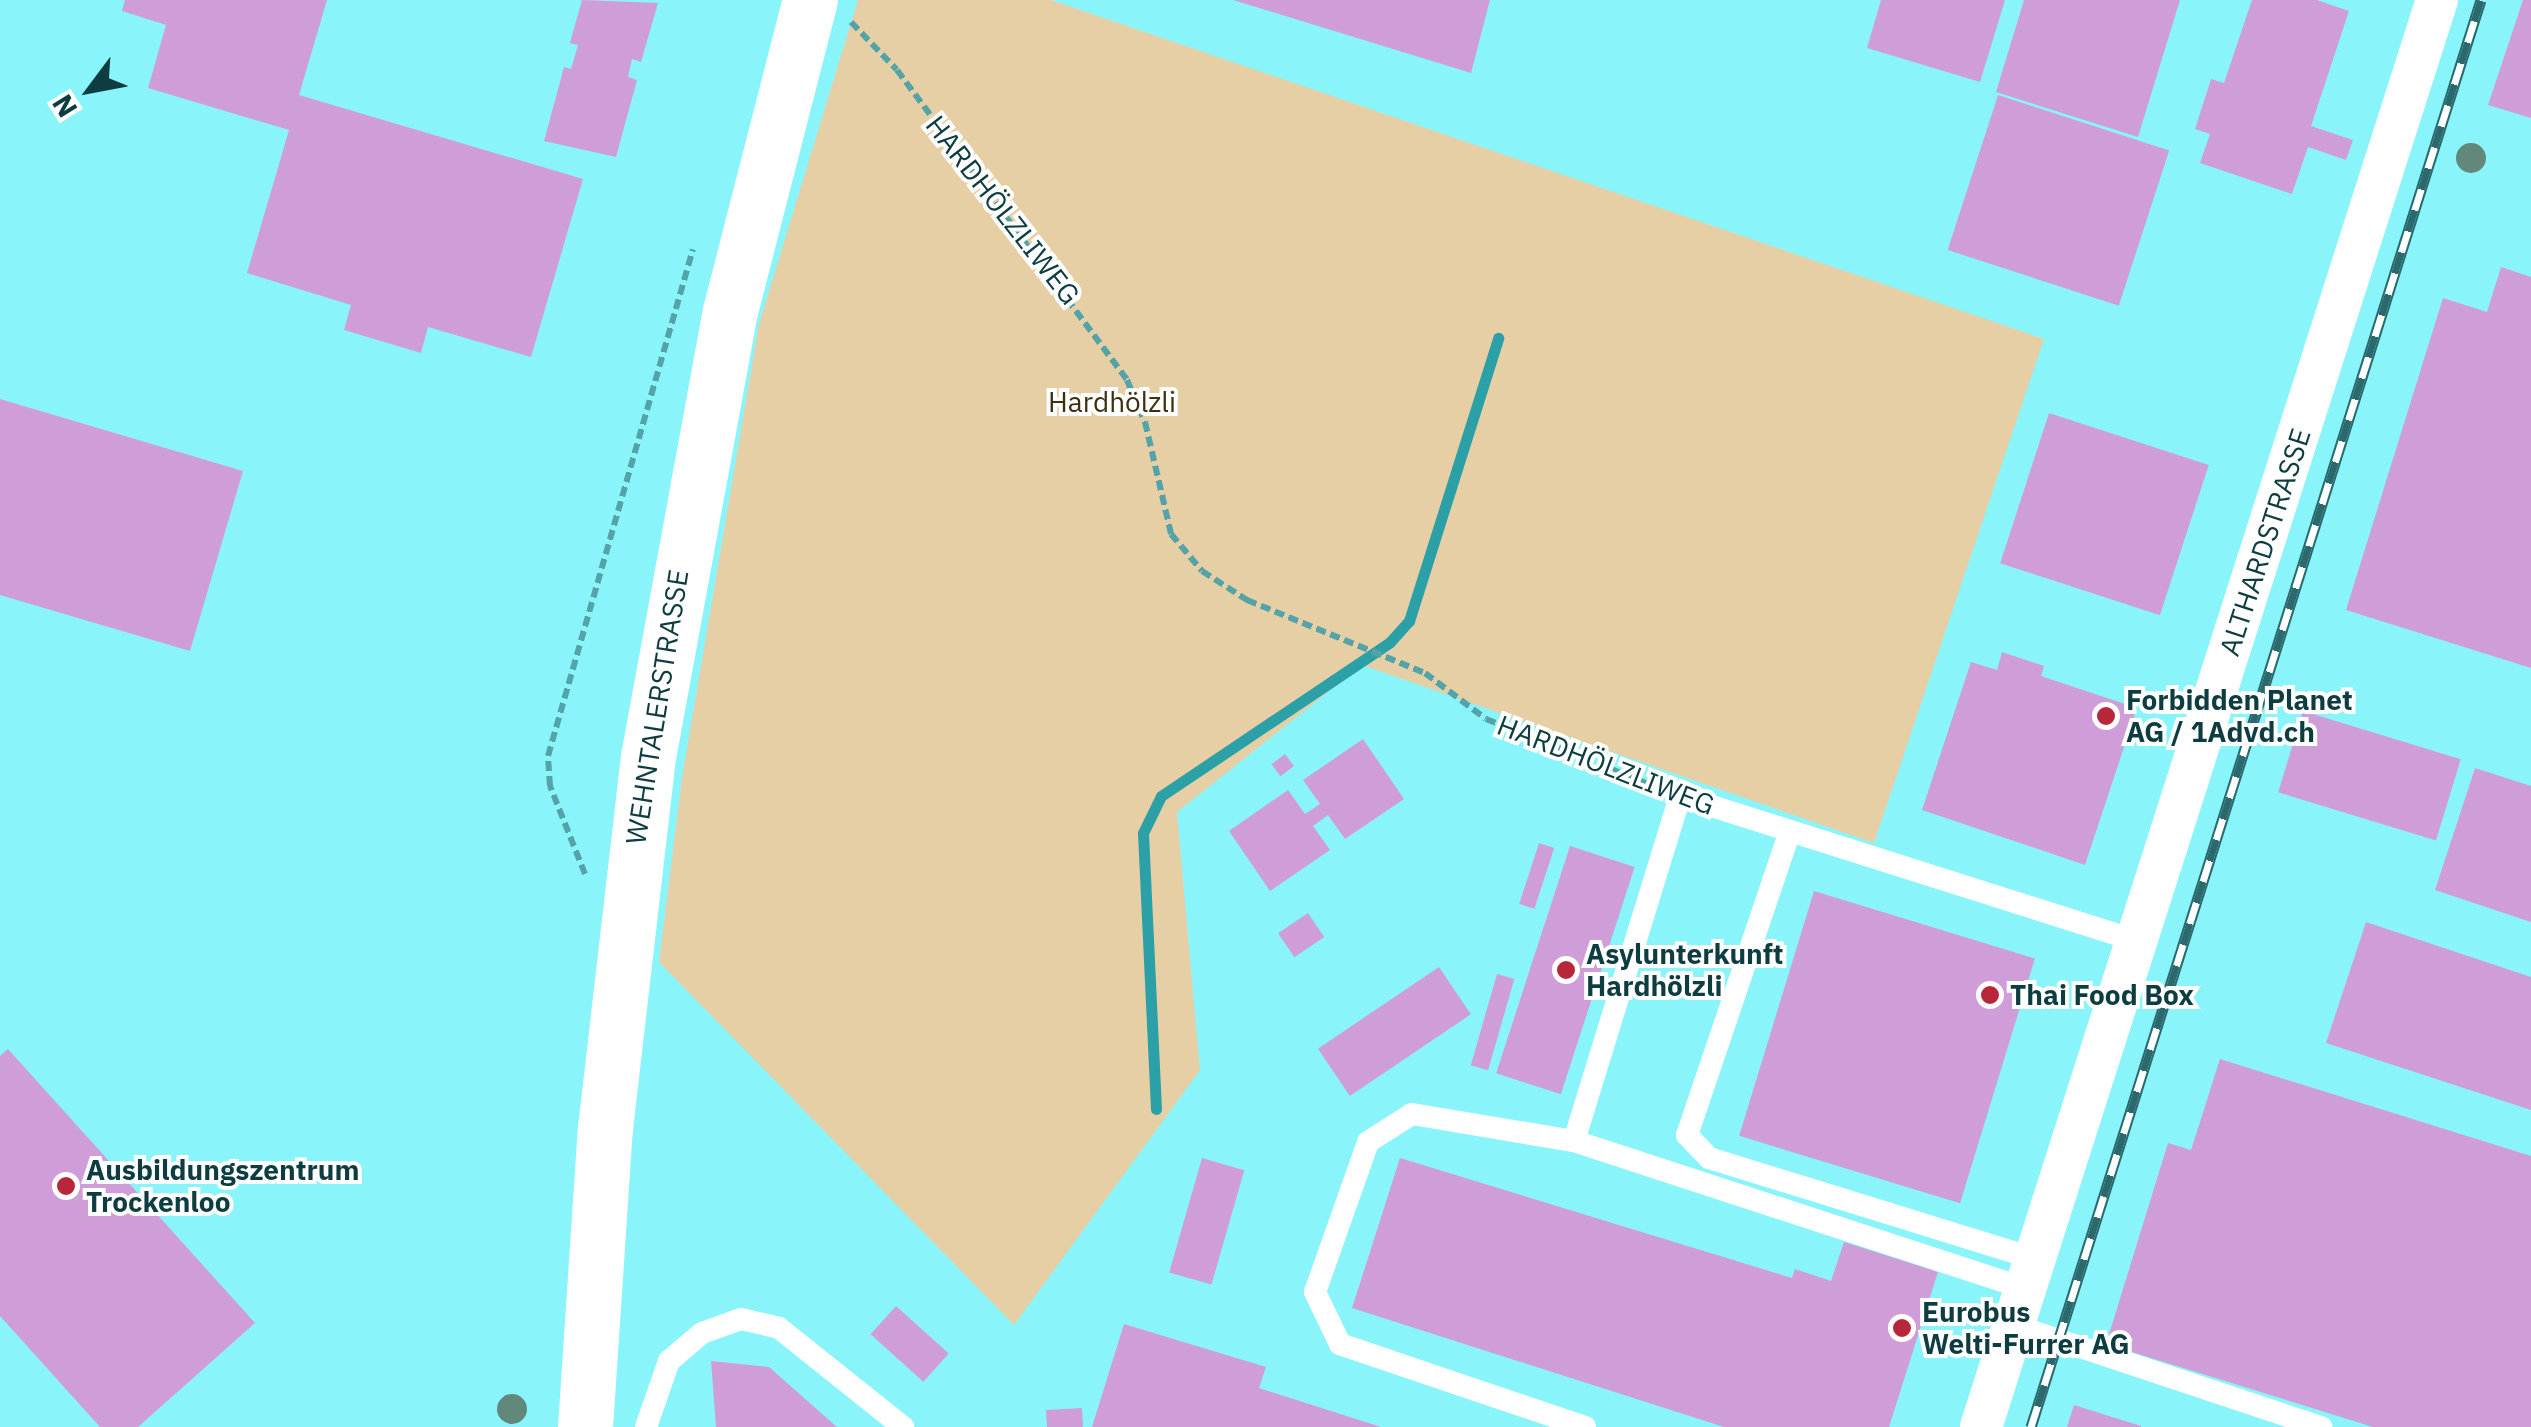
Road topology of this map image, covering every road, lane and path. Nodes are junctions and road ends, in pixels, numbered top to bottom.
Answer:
1 (2437, 0) edge
2 (809, 2) edge
3 (1680, 796) junction
4 (1790, 831) junction
5 (2136, 941) junction
6 (1574, 1141) junction
7 (2024, 1291) junction
8 (584, 1427) edge
9 (646, 1427) edge
10 (903, 1427) edge
11 (1585, 1427) edge
12 (1981, 1427) edge
13 (2321, 1427) edge

1 - 5 street, ALTHARDSTRASSE
2 - 3 path, HARDHÖLZLIWEG
2 - 8 main road, WEHNTALERSTRASSE
3 - 4 lane, HARDHÖLZLIWEG
3 - 6 lane
4 - 5 lane, HARDHÖLZLIWEG
4 - 7 lane
5 - 7 street, ALTHARDSTRASSE
6 - 7 lane
6 - 11 lane
7 - 12 street, ALTHARDSTRASSE
7 - 13 lane
9 - 10 lane

